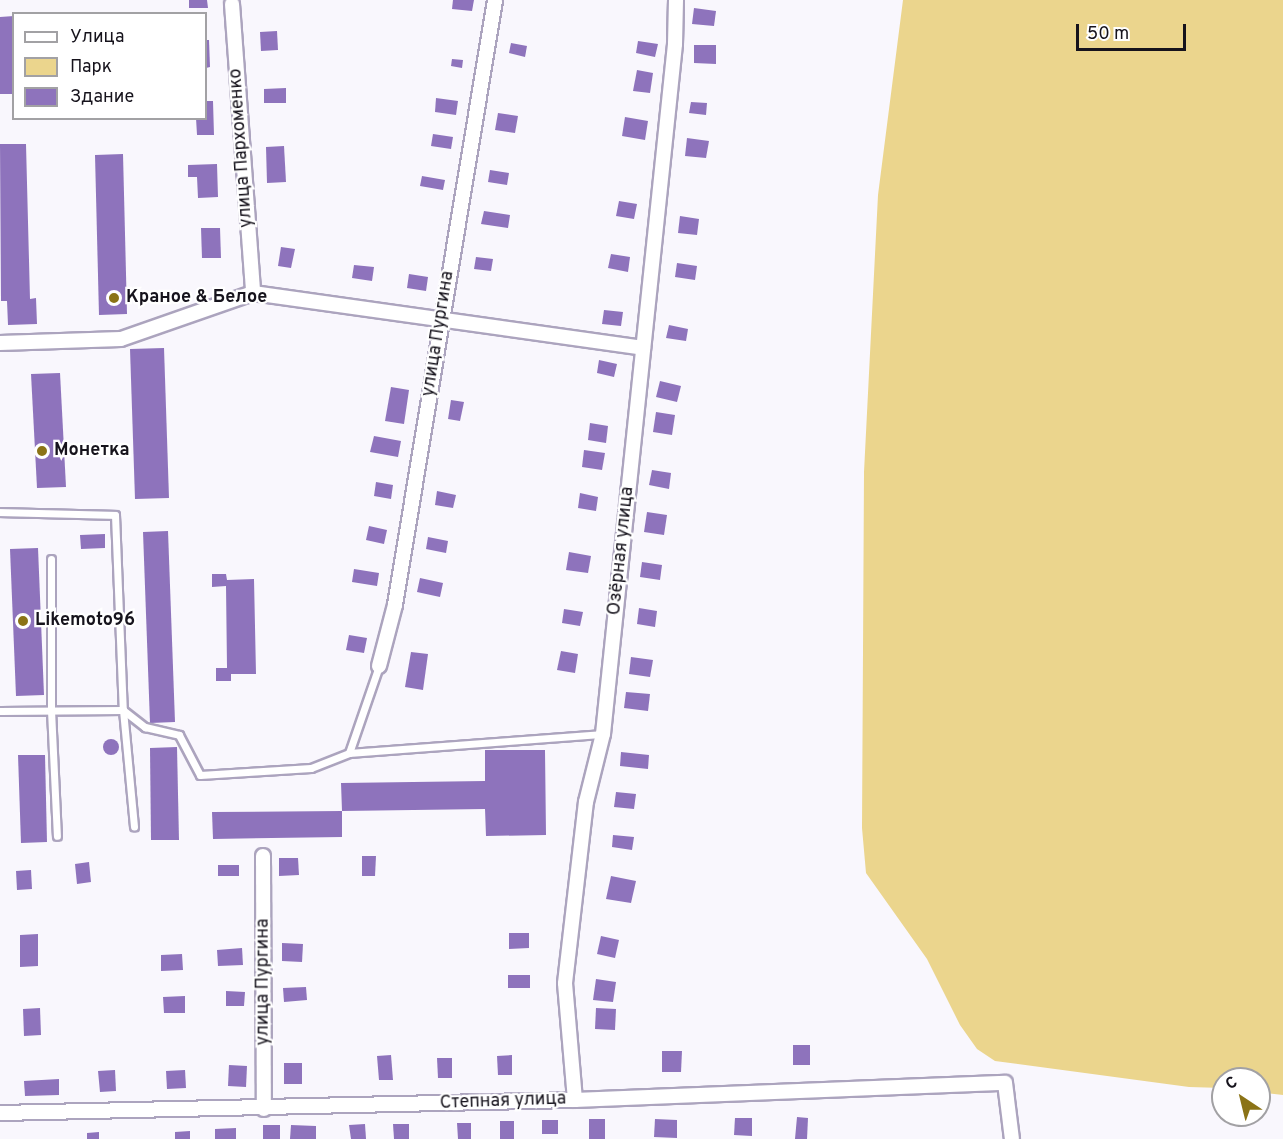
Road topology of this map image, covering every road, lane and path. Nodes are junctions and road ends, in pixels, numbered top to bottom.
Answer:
1 (495, 0) edge
2 (676, 0) edge
3 (232, 4) dead end
4 (253, 293) junction
5 (441, 317) junction
6 (0, 343) edge
7 (643, 348) junction
8 (0, 512) edge
9 (51, 559) dead end
10 (379, 666) joint
11 (51, 710) junction
12 (123, 710) junction
13 (0, 711) edge
14 (603, 734) junction
15 (349, 753) junction
16 (134, 826) dead end
17 (57, 836) dead end
18 (263, 856) dead end
19 (575, 1100) junction
20 (264, 1109) junction
21 (0, 1113) edge
22 (1012, 1139) edge

1 - 5 street, улица Пургина
2 - 7 street, Озёрная улица
3 - 4 street, улица Пархоменко
4 - 5 street
4 - 6 street
5 - 7 street
5 - 10 street, улица Пургина
7 - 14 street, Озёрная улица
8 - 12 lane
9 - 11 lane
10 - 15 lane
11 - 12 lane
11 - 13 lane
11 - 17 lane
12 - 15 lane
12 - 16 lane
14 - 15 lane
14 - 19 street, Озёрная улица
18 - 20 street, улица Пургина
19 - 20 street, Степная улица
19 - 22 street, Степная улица
20 - 21 street, Степная улица

